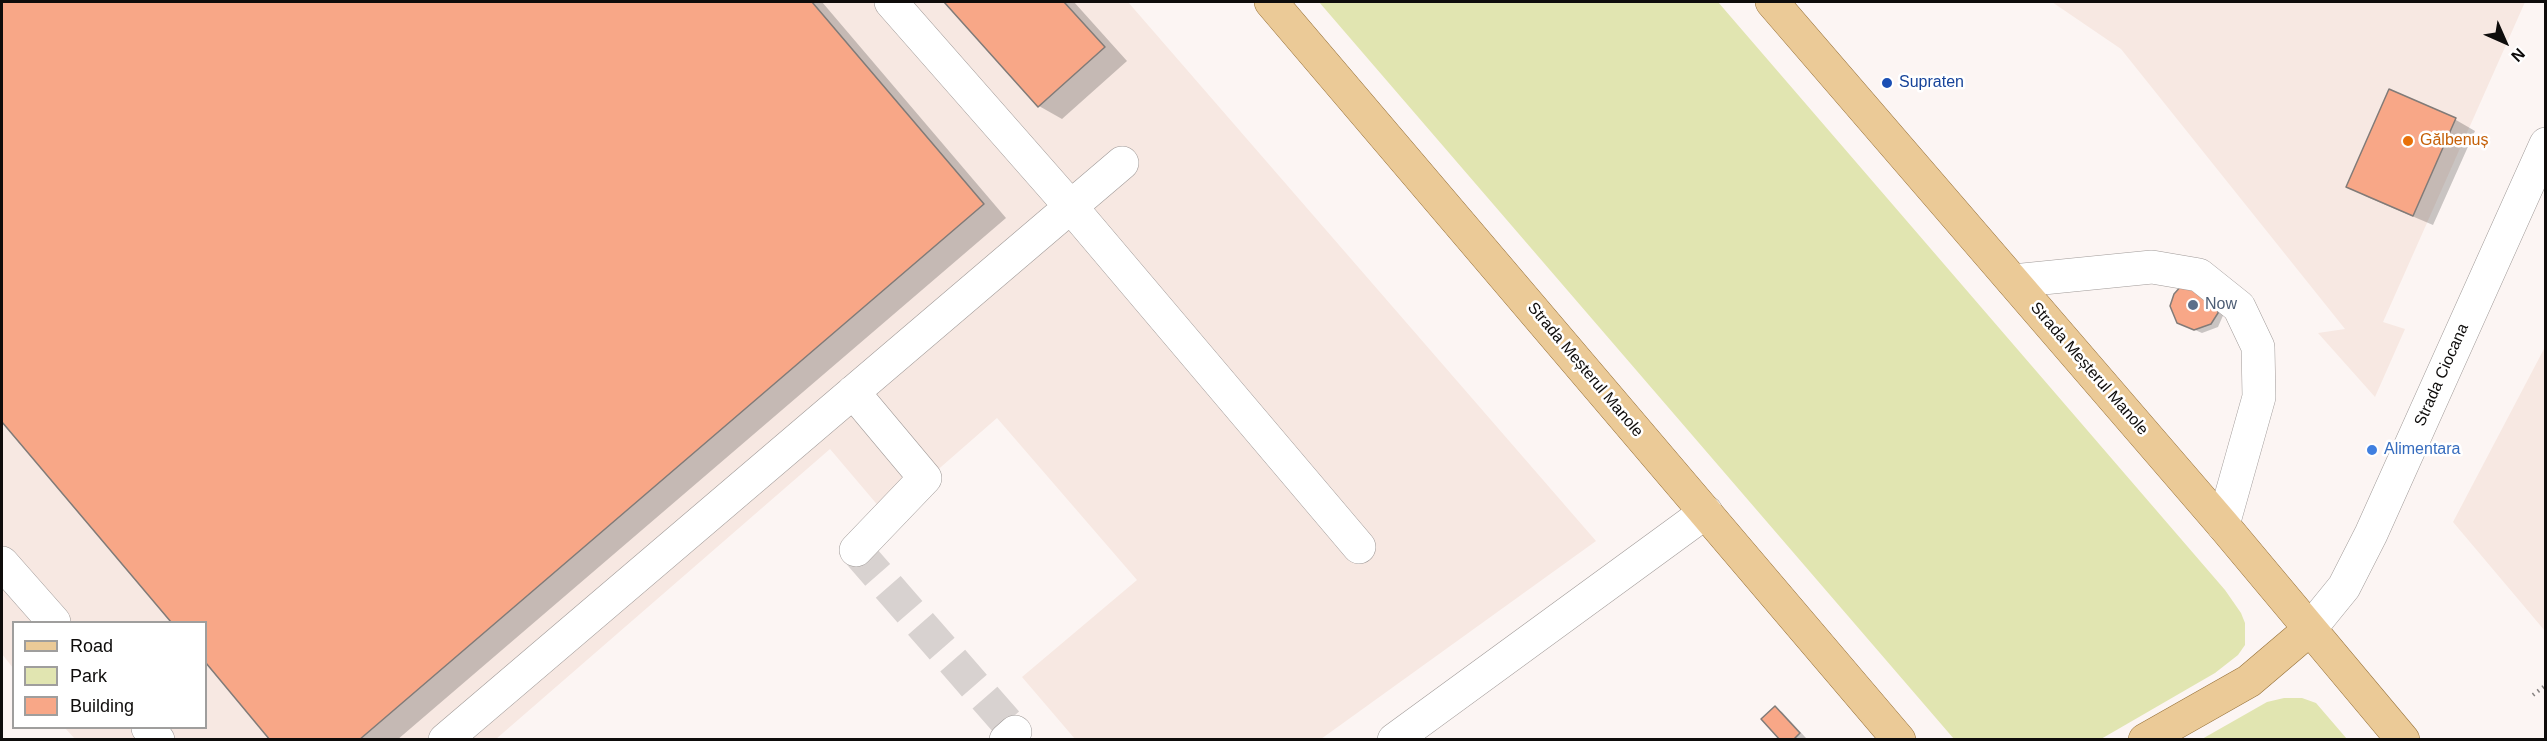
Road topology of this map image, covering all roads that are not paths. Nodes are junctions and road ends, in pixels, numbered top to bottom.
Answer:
1 (891, 2) edge
2 (1271, 2) edge
3 (1772, 2) edge
4 (2544, 154) edge
5 (1122, 164) dead end
6 (1071, 207) junction
7 (2013, 281) junction
8 (853, 392) junction
9 (1706, 512) junction
10 (2223, 525) junction
11 (1359, 547) dead end
12 (856, 550) dead end
13 (2, 563) edge
14 (53, 621) edge
15 (2309, 630) junction
16 (445, 740) edge
17 (1394, 740) edge
18 (1899, 740) edge
19 (2145, 740) edge
20 (2403, 740) edge

1 - 6 street
2 - 9 main road, Strada Meșterul Manole
3 - 7 main road, Strada Meșterul Manole
4 - 15 street, Strada Ciocana
5 - 6 street
6 - 8 street
6 - 11 street
7 - 10 main road, Strada Meșterul Manole
7 - 10 street
8 - 12 street
8 - 16 street
9 - 17 street
9 - 18 main road, Strada Meșterul Manole
10 - 15 main road, Strada Meșterul Manole
13 - 14 street
15 - 19 main road
15 - 20 main road, Strada Meșterul Manole

